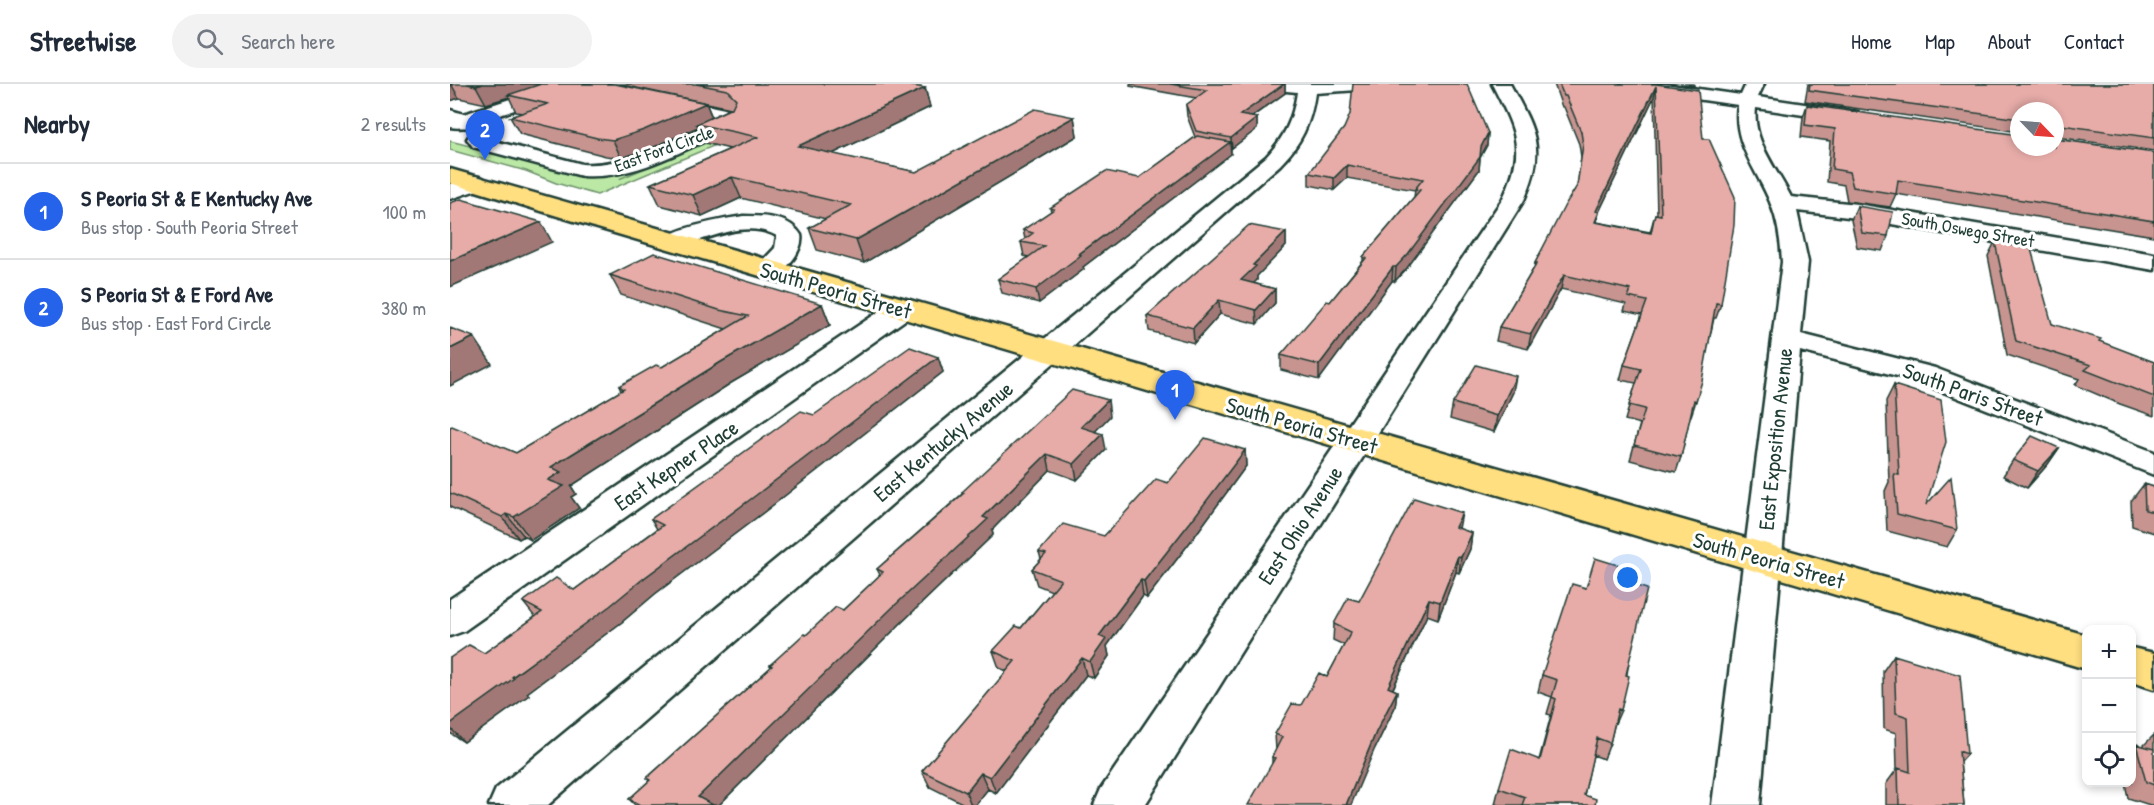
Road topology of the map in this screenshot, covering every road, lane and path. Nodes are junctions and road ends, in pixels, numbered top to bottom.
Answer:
1 (528, 84) edge
2 (574, 84) edge
3 (582, 84) edge
4 (1261, 84) edge
5 (1372, 84) edge
6 (1501, 84) edge
7 (1626, 84) edge
8 (1307, 87) junction
9 (1751, 93) edge
10 (454, 118) edge
11 (1865, 118) edge
12 (458, 184) edge
13 (1782, 203) junction
14 (672, 242) junction
15 (2154, 262) edge
16 (767, 270) junction
17 (902, 309) junction
18 (1787, 340) junction
19 (1049, 352) junction
20 (1356, 440) junction
21 (2154, 464) edge
22 (1762, 558) junction
23 (450, 620) edge
24 (2082, 651) edge
25 (2136, 665) edge
26 (2154, 671) edge
27 (513, 805) edge
28 (1118, 805) edge
29 (1736, 805) edge

1 - 10 street
2 - 10 street
3 - 10 street, East Ford Circle
4 - 8 street
5 - 8 street
6 - 20 street, East Ohio Avenue
7 - 9 street
8 - 19 street, East Kentucky Avenue
9 - 11 street
9 - 13 street, East Exposition Avenue
12 - 14 main road, South Peoria Street
13 - 15 street, South Oswego Street
13 - 18 street, East Exposition Avenue
14 - 16 main road, South Peoria Street
14 - 16 street
16 - 17 main road, South Peoria Street
17 - 19 main road, South Peoria Street
17 - 23 street, East Kepner Place
18 - 21 street, South Paris Street
18 - 22 street, East Exposition Avenue
19 - 20 main road, South Peoria Street
19 - 27 street, East Kentucky Avenue
20 - 22 main road, South Peoria Street
20 - 28 street, East Ohio Avenue
22 - 24 main road, South Peoria Street
22 - 29 street, East Exposition Avenue
25 - 26 main road

